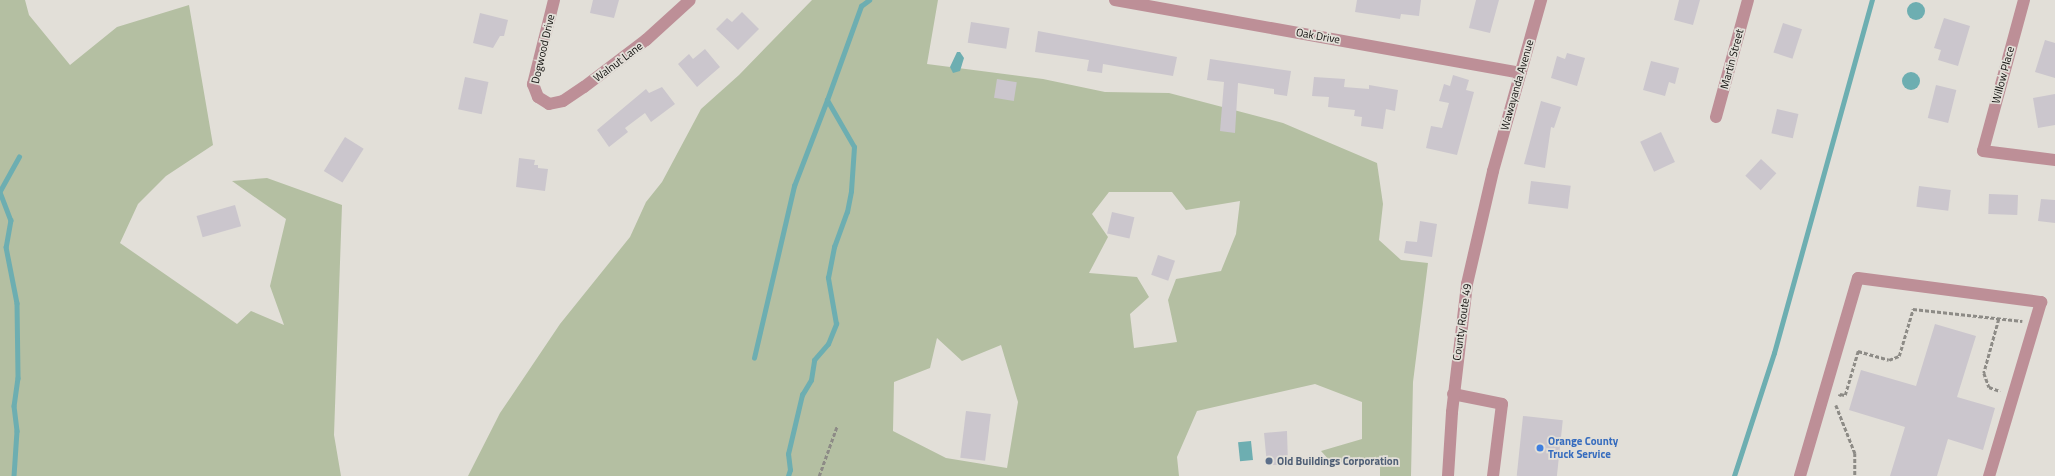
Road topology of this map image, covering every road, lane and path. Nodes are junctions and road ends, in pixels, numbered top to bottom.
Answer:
1 (554, 0) edge
2 (690, 0) edge
3 (1115, 0) edge
4 (1541, 0) edge
5 (1748, 0) edge
6 (2024, 0) edge
7 (1520, 73) junction
8 (538, 97) joint
9 (1716, 117) dead end
10 (2055, 160) edge
11 (1493, 171) joint
12 (1999, 318) junction
13 (2030, 322) dead end
14 (2008, 393) dead end
15 (1454, 394) junction
16 (837, 426) dead end
17 (819, 476) edge
18 (1448, 476) edge
19 (1493, 476) edge
20 (1800, 476) edge
21 (1855, 476) edge
22 (1989, 476) edge

1 - 8 street, Dogwood Drive
2 - 8 street, Walnut Lane
3 - 7 street, Oak Drive
4 - 7 street, Wawayanda Avenue
5 - 9 street, Martin Street
6 - 10 street, Willow Place
7 - 11 street, Wawayanda Avenue
11 - 15 street, County Route 49
12 - 13 path
12 - 14 path
12 - 21 path
15 - 18 street, County Route 49
15 - 19 street
16 - 17 path
20 - 22 street

